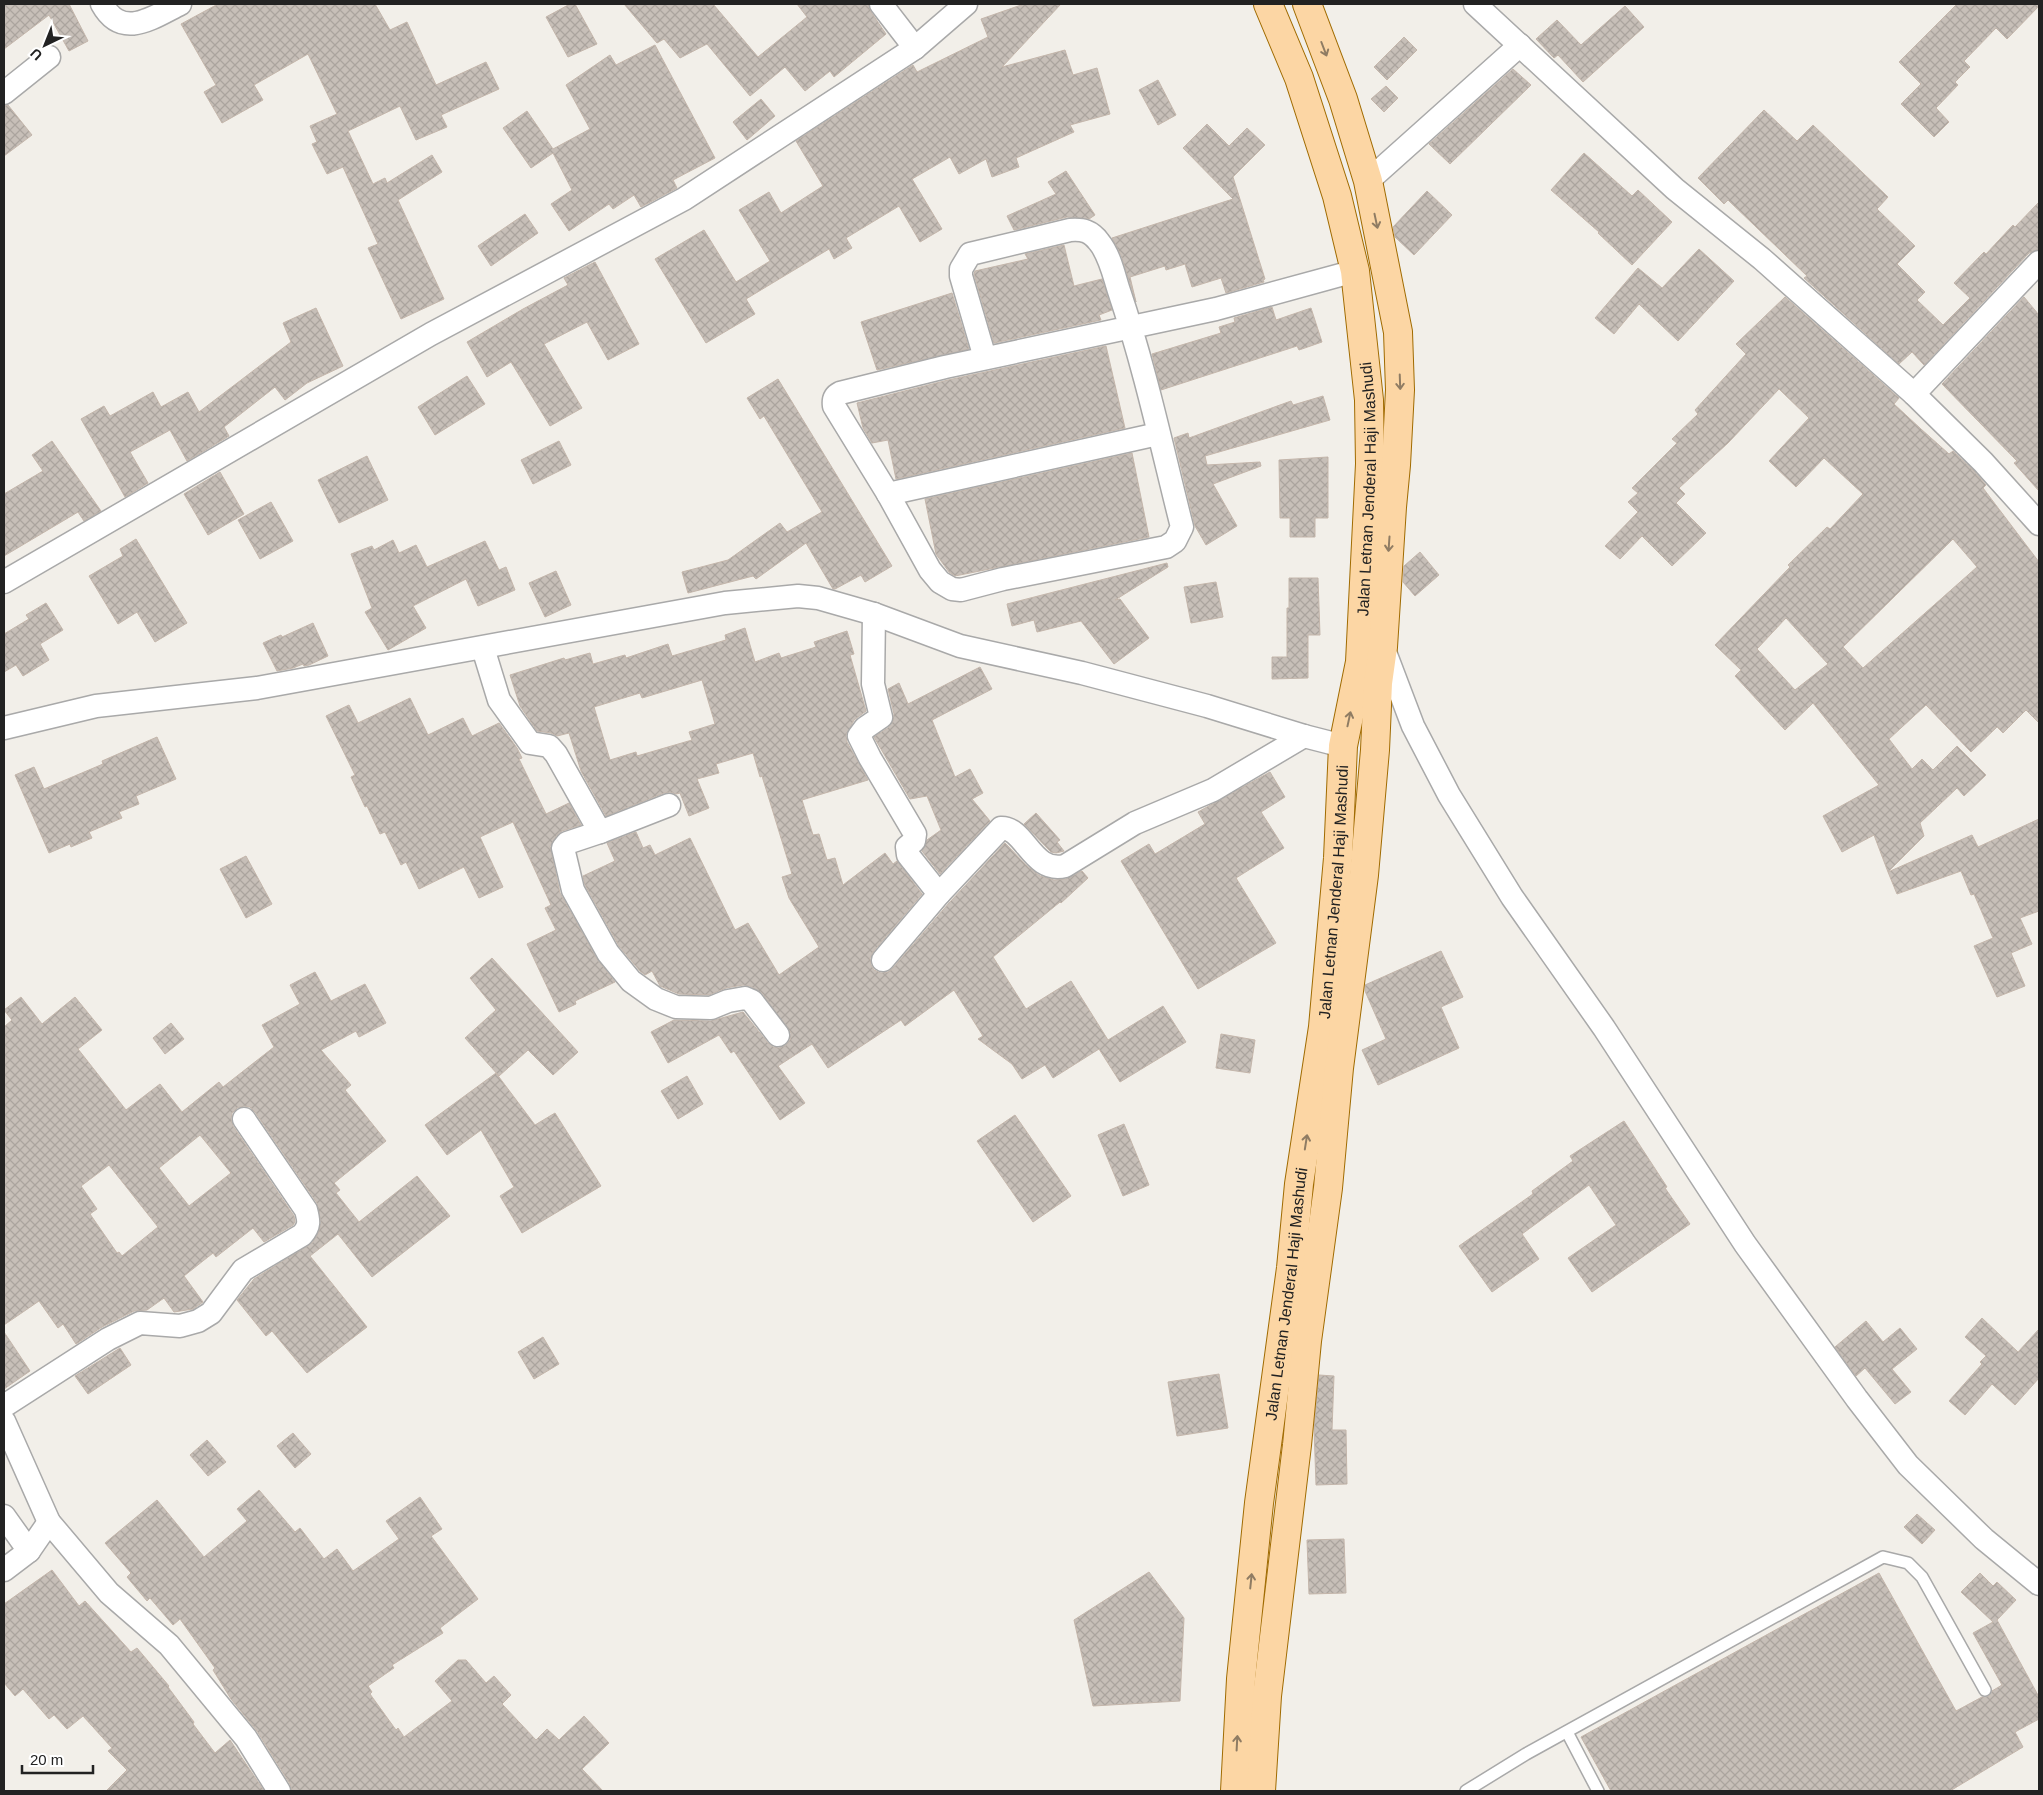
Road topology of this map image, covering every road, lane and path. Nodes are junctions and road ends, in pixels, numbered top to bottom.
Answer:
1 (102, 4) edge
2 (180, 4) edge
3 (881, 4) edge
4 (966, 4) edge
5 (1268, 4) edge
6 (1307, 4) edge
7 (1475, 4) edge
8 (1520, 45) junction
9 (915, 48) junction
10 (49, 57) dead end
11 (4, 93) edge
12 (1368, 181) junction
13 (2039, 262) edge
14 (1355, 271) junction
15 (1131, 326) junction
16 (985, 358) junction
17 (1914, 394) junction
18 (1158, 434) junction
19 (888, 494) junction
20 (2039, 524) edge
21 (4, 582) edge
22 (874, 614) junction
23 (1383, 647) junction
24 (483, 648) junction
25 (4, 728) edge
26 (1304, 736) junction
27 (1343, 746) junction
28 (669, 804) dead end
29 (600, 832) junction
30 (939, 894) junction
31 (883, 960) dead end
32 (778, 1035) dead end
33 (244, 1120) dead end
34 (4, 1406) edge
35 (4, 1421) edge
36 (1267, 1439) junction
37 (1297, 1445) junction
38 (4, 1516) edge
39 (49, 1522) junction
40 (30, 1551) junction
41 (4, 1570) edge
42 (2039, 1584) edge
43 (1985, 1690) dead end
44 (1567, 1732) junction
45 (279, 1791) edge
46 (1235, 1791) edge
47 (1261, 1791) edge
48 (1466, 1791) edge
49 (1598, 1791) edge

1 - 2 street
3 - 9 street
4 - 9 street
5 - 14 main road, Jalan Letnan Jenderal Haji Mashudi
6 -> 12 main road, Jalan Letnan Jenderal Haji Mashudi
7 - 8 street
8 - 12 street
8 - 17 street
9 - 21 street
10 - 11 street
12 -> 23 main road, Jalan Letnan Jenderal Haji Mashudi
13 - 17 street
14 - 15 street
27 -> 14 main road, Jalan Letnan Jenderal Haji Mashudi
15 - 16 street
15 - 16 street
15 - 18 street
16 - 19 street
17 - 20 street
18 - 19 street
18 - 19 street
22 - 24 street
22 - 26 street
22 - 30 street
23 - 37 main road, Jalan Letnan Jenderal Haji Mashudi
23 - 42 street
24 - 25 street
24 - 29 street
26 - 27 street
26 - 30 street
36 -> 27 main road, Jalan Letnan Jenderal Haji Mashudi
28 - 29 street
29 - 32 street
30 - 31 street
33 - 34 street
35 - 39 street
36 - 37 main road
46 -> 36 main road, Jalan Letnan Jenderal Haji Mashudi
37 - 47 main road, Jalan Letnan Jenderal Haji Mashudi
38 - 40 street
39 - 40 street
39 - 45 street
40 - 41 street
43 - 44 lane
44 - 48 lane
44 - 49 lane

